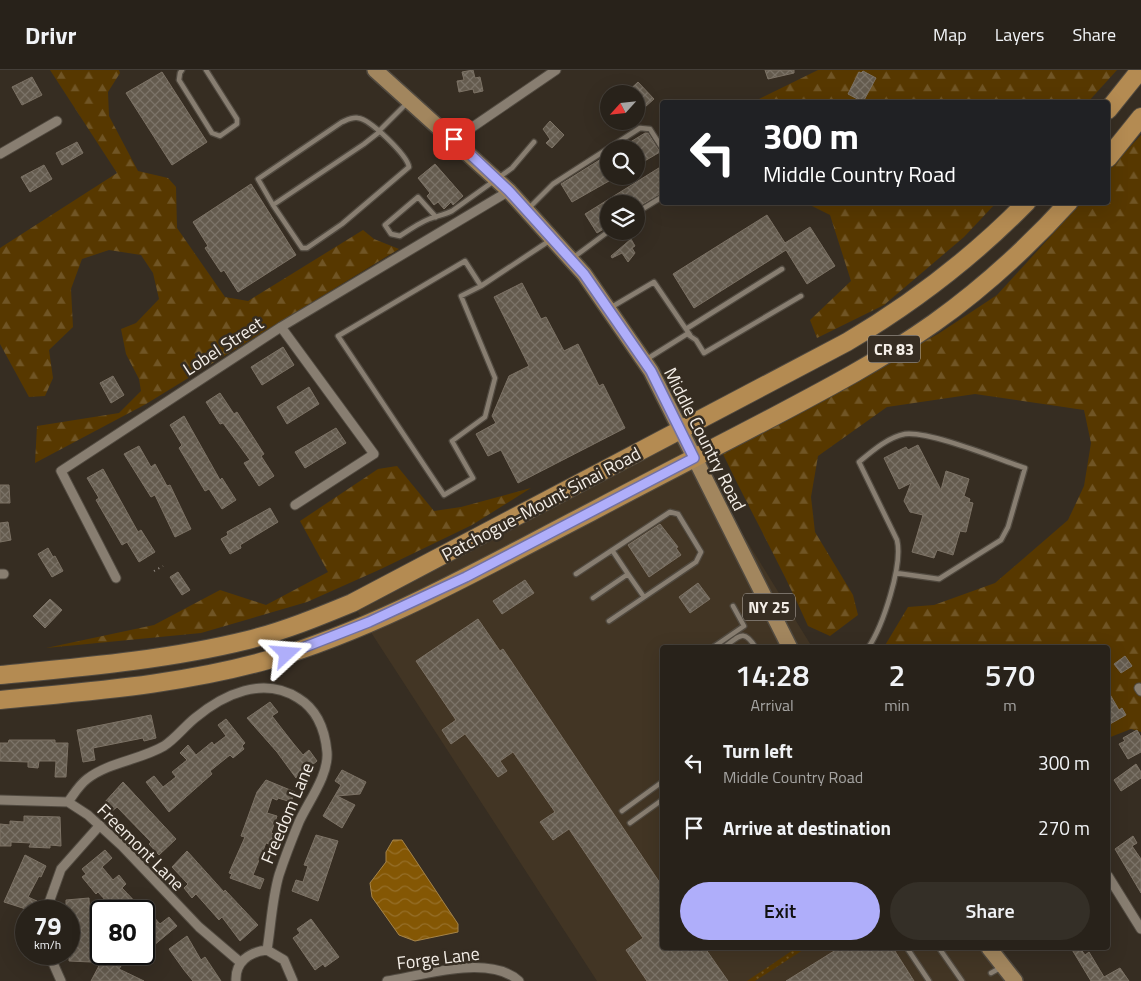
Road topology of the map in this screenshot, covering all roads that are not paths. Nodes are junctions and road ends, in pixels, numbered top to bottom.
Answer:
1 (182, 70) edge
2 (206, 70) edge
3 (375, 70) edge
4 (556, 70) edge
5 (1140, 70) edge
6 (409, 101) junction
7 (1110, 108) edge
8 (1141, 116) edge
9 (57, 121) dead end
10 (380, 131) junction
11 (454, 139) junction
12 (534, 142) dead end
13 (660, 145) edge
14 (0, 154) edge
15 (1110, 155) edge
16 (498, 180) junction
17 (509, 191) junction
18 (660, 198) edge
19 (1024, 205) edge
20 (1066, 205) edge
21 (273, 206) junction
22 (645, 207) edge
23 (526, 210) junction
24 (436, 217) junction
25 (600, 238) edge
26 (553, 239) junction
27 (571, 259) junction
28 (782, 269) dead end
29 (481, 286) junction
30 (801, 296) dead end
31 (608, 309) junction
32 (281, 328) junction
33 (686, 329) junction
34 (690, 335) junction
35 (644, 361) junction
36 (679, 430) junction
37 (694, 458) junction
38 (295, 506) dead end
39 (612, 550) junction
40 (896, 573) junction
41 (576, 574) dead end
42 (628, 574) junction
43 (116, 578) dead end
44 (644, 597) junction
45 (593, 598) dead end
46 (733, 606) dead end
47 (608, 621) dead end
48 (716, 645) edge
49 (726, 645) edge
50 (754, 645) edge
51 (788, 645) edge
52 (870, 645) edge
53 (0, 675) edge
54 (0, 700) edge
55 (660, 783) edge
56 (0, 800) edge
57 (660, 801) edge
58 (68, 802) junction
59 (622, 811) dead end
60 (630, 823) dead end
61 (100, 825) junction
62 (1110, 879) edge
63 (50, 900) edge
64 (1141, 929) edge
65 (267, 950) junction
66 (908, 950) edge
67 (940, 950) edge
68 (990, 950) edge
69 (240, 962) junction
70 (54, 965) edge
71 (61, 981) edge
72 (236, 981) edge
73 (293, 981) edge
74 (387, 981) edge
75 (519, 981) edge
76 (929, 981) edge
77 (962, 981) edge
78 (1015, 981) edge

1 - 2 lane
3 - 6 main road, Middle Country Road / NY 25
4 - 11 street
5 - 7 highway
6 - 10 lane
6 - 11 main road, Middle Country Road / NY 25
8 - 15 highway
9 - 14 street
10 - 21 lane
10 - 21 lane
10 - 21 lane
11 - 16 main road, Middle Country Road / NY 25
12 - 16 lane
13 - 23 lane
16 - 17 main road, Middle Country Road / NY 25
16 - 24 lane
17 - 23 main road, Middle Country Road / NY 25
17 - 32 street, Lobel Street
18 - 22 lane
19 - 36 highway, Patchogue-Mount Sinai Road / CR 83
20 - 37 highway, Patchogue-Mount Sinai Road / CR 83
23 - 26 main road, Middle Country Road / NY 25
24 - 24 lane
25 - 27 lane
26 - 27 main road, Middle Country Road / NY 25
26 - 29 lane
27 - 31 main road, Middle Country Road / NY 25
28 - 33 lane
29 - 29 lane
30 - 34 lane
31 - 33 lane
31 - 35 main road, Middle Country Road / NY 25
32 - 38 street
32 - 43 street, Lobel Street
33 - 34 lane
34 - 35 lane
35 - 36 main road, Middle Country Road / NY 25
36 - 37 main road, Middle Country Road / NY 25
36 - 53 highway, Patchogue-Mount Sinai Road / CR 83
37 - 51 main road, Middle Country Road / NY 25
37 - 54 highway, Patchogue-Mount Sinai Road / CR 83
39 - 41 lane
39 - 42 lane
39 - 44 lane
40 - 40 lane
40 - 52 lane
42 - 44 lane
42 - 45 lane
44 - 47 lane
46 - 48 lane
49 - 50 lane
55 - 59 lane
56 - 58 street
57 - 60 lane
58 - 61 street, Freemont Lane
58 - 65 street, Freedom Lane
61 - 63 street
61 - 69 street, Freemont Lane
62 - 64 street
65 - 69 street
65 - 73 street
66 - 76 lane
67 - 77 lane
68 - 78 main road
69 - 72 street
70 - 71 street
74 - 75 street, Forge Lane

